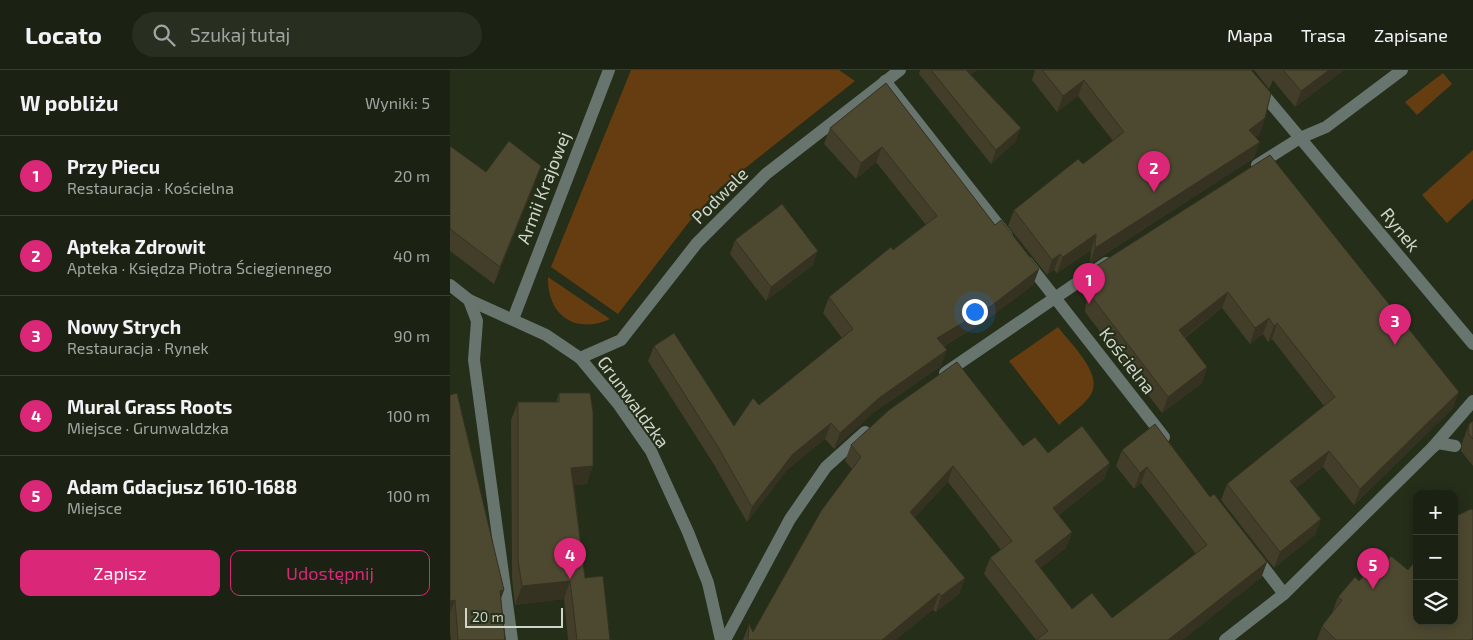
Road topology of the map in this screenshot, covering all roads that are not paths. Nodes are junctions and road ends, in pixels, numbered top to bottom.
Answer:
1 (609, 70) edge
2 (900, 70) edge
3 (1243, 70) edge
4 (1402, 70) edge
5 (885, 81) junction
6 (1300, 138) junction
7 (1245, 173) edge
8 (1121, 253) edge
9 (450, 285) edge
10 (1054, 296) junction
11 (469, 300) junction
12 (513, 319) junction
13 (1473, 344) edge
14 (580, 358) junction
15 (934, 381) edge
16 (1473, 401) edge
17 (872, 426) edge
18 (1170, 445) edge
19 (1455, 446) dead end
20 (1433, 447) junction
21 (1248, 547) edge
22 (1284, 594) junction
23 (512, 640) edge
24 (722, 640) edge
25 (726, 640) edge
26 (1225, 640) edge

1 - 12 street, Armii Krajowej
2 - 5 street, Podwale
3 - 6 street, Rynek
4 - 6 street
5 - 10 street, Kościelna
5 - 14 street, Podwale
6 - 7 street
6 - 13 street, Rynek
8 - 10 street
9 - 11 street, Grunwaldzka
10 - 15 street
10 - 18 street, Kościelna
11 - 12 street, Grunwaldzka
11 - 23 street
12 - 14 street, Grunwaldzka
14 - 24 street, Grunwaldzka
16 - 20 street
17 - 25 street
19 - 20 street
20 - 22 street
21 - 22 street
22 - 26 street

